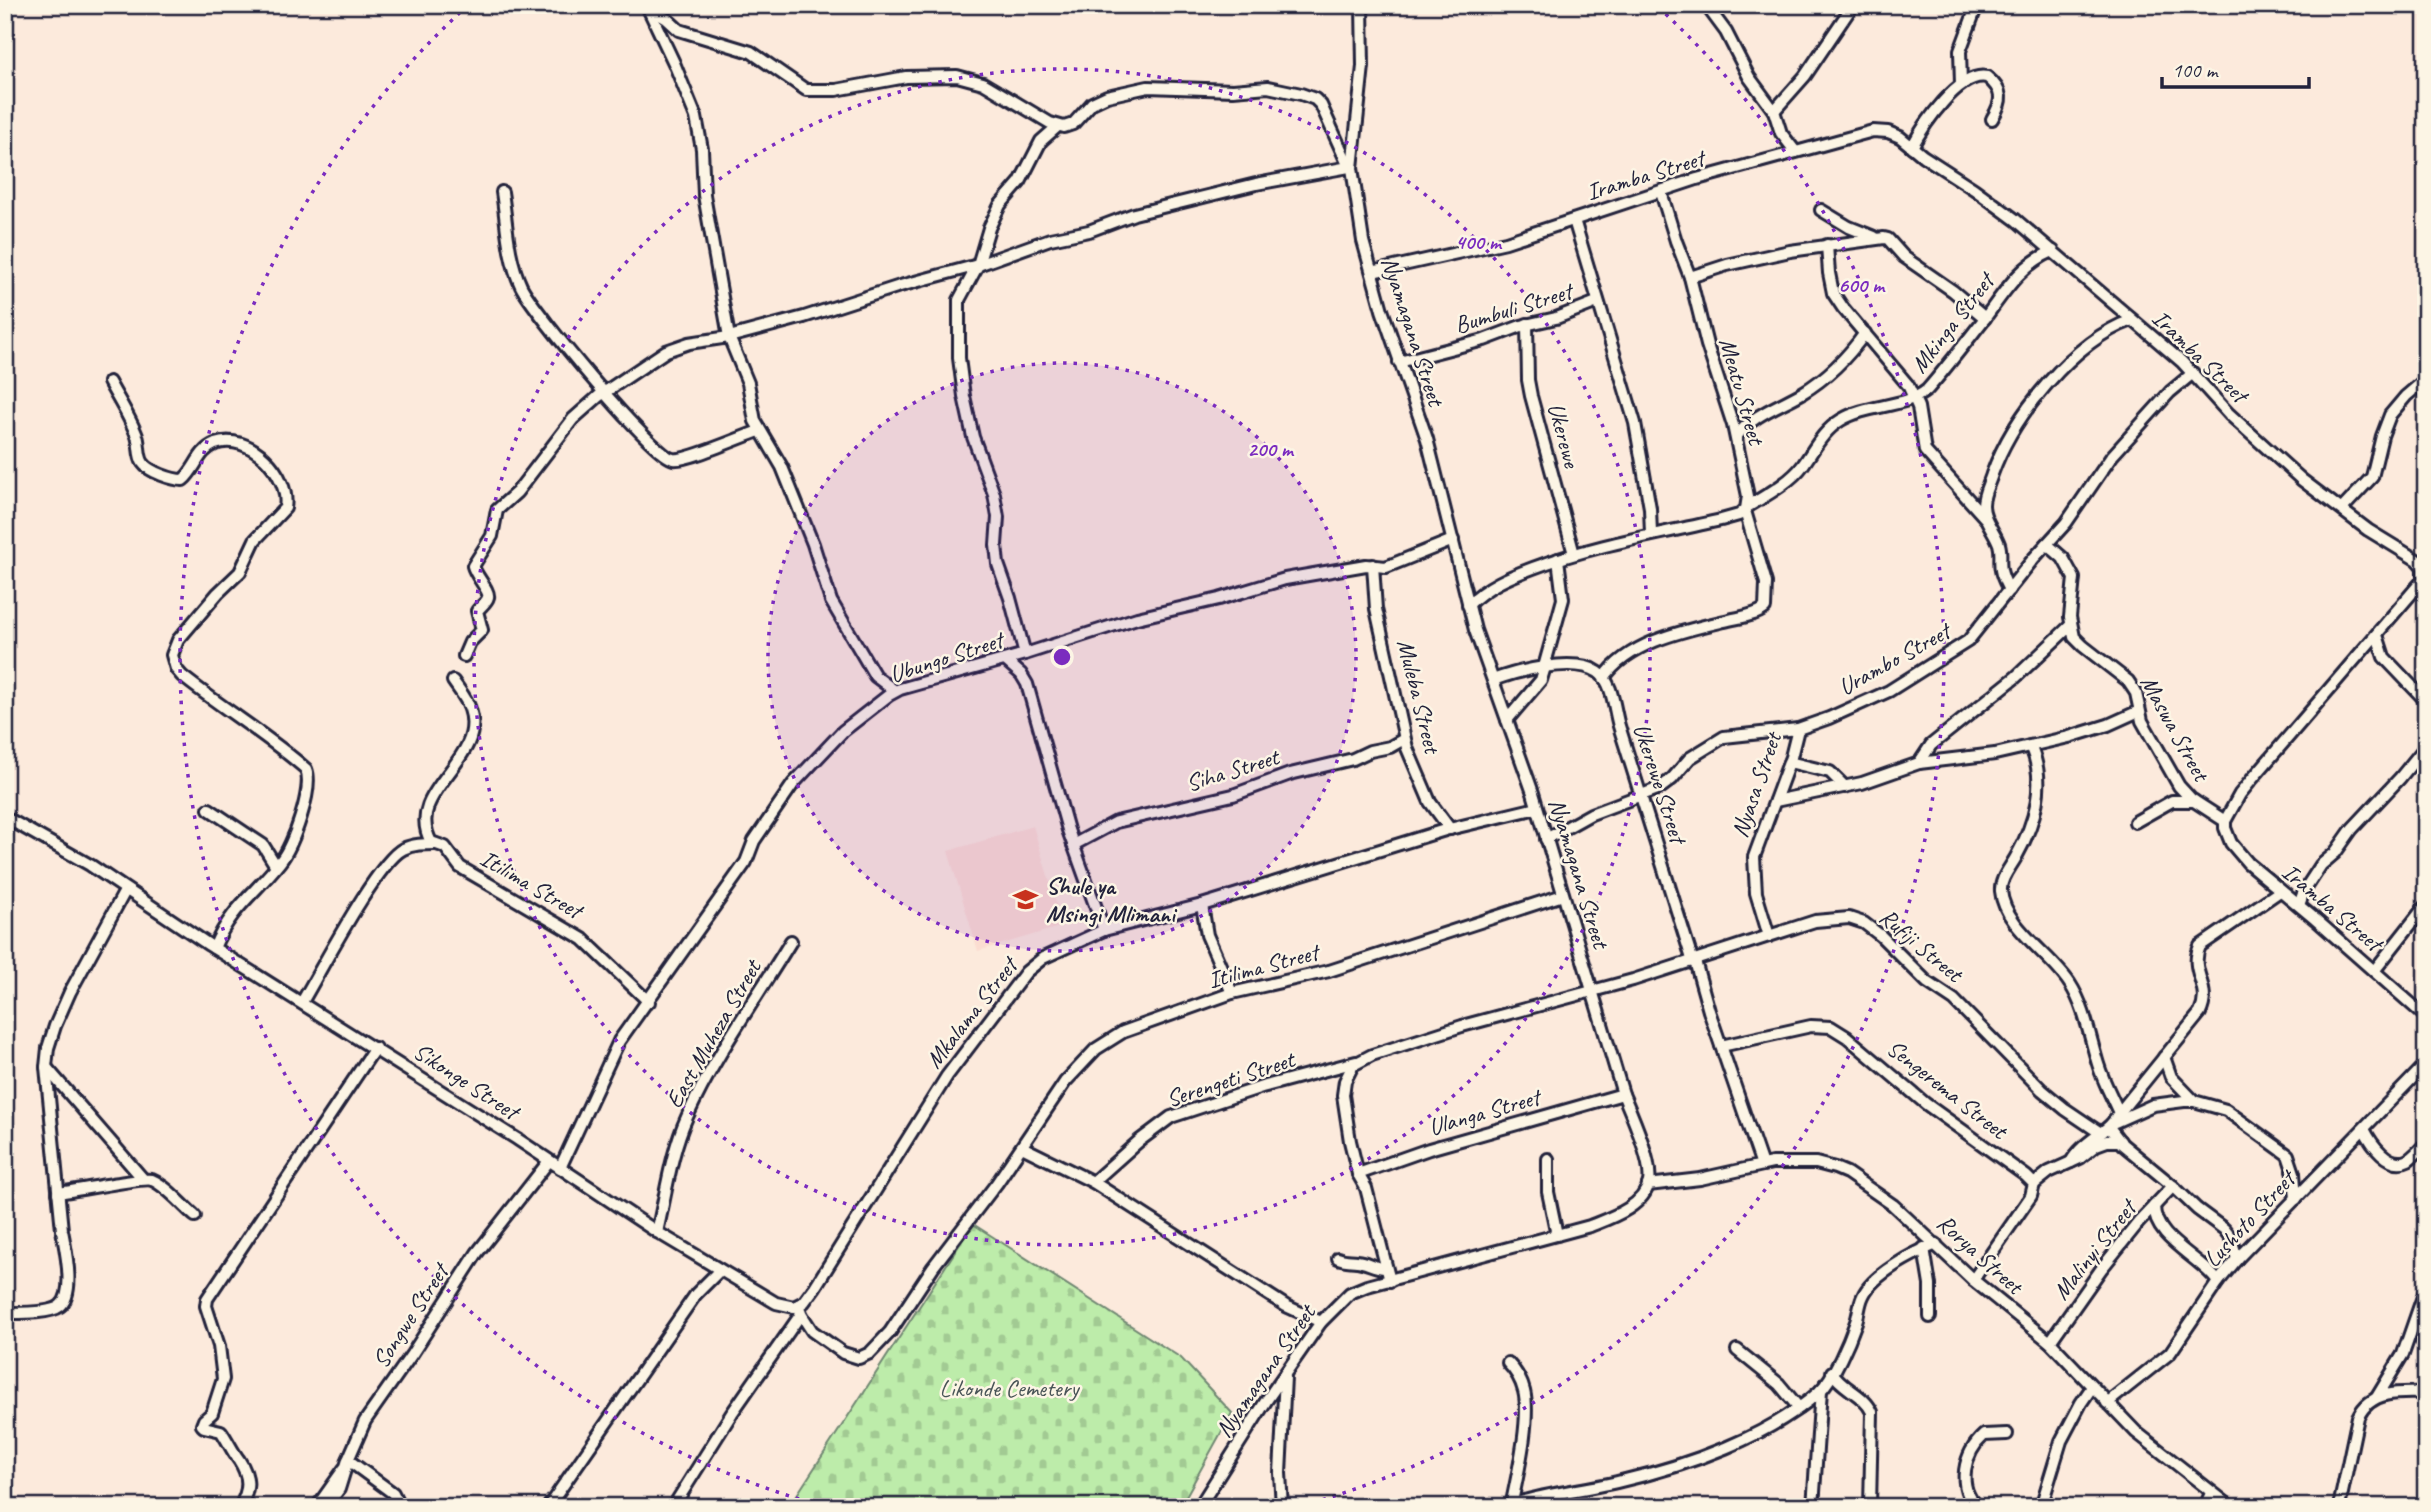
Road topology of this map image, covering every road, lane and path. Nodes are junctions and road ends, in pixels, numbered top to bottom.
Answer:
1 (1362, 5) edge
2 (1706, 5) edge
3 (1853, 5) edge
4 (1977, 5) edge
5 (648, 7) edge
6 (1961, 84) junction
7 (1774, 111) junction
8 (1992, 119) dead end
9 (1058, 126) junction
10 (1912, 147) junction
11 (1795, 151) junction
12 (1351, 167) junction
13 (502, 192) dead end
14 (1661, 192) junction
15 (1821, 210) dead end
16 (1574, 220) junction
17 (1877, 238) junction
18 (1827, 245) junction
19 (2053, 251) junction
20 (978, 265) junction
21 (1372, 272) junction
22 (1690, 277) junction
23 (1597, 302) junction
24 (1985, 318) junction
25 (2132, 320) junction
26 (1527, 324) junction
27 (1865, 333) junction
28 (729, 337) junction
29 (1399, 362) junction
30 (2193, 373) junction
31 (2426, 379) edge
32 (109, 382) dead end
33 (604, 393) junction
34 (1915, 397) junction
35 (759, 430) junction
36 (1736, 437) junction
37 (1746, 509) junction
38 (2342, 509) junction
39 (1986, 519) junction
40 (1651, 534) junction
41 (1453, 540) junction
42 (2047, 544) junction
43 (1574, 554) junction
44 (1558, 559) junction
45 (1373, 565) junction
46 (2425, 575) edge
47 (2009, 590) junction
48 (1468, 605) junction
49 (2071, 625) junction
50 (2377, 635) junction
51 (1025, 654) junction
52 (464, 656) dead end
53 (1005, 660) junction
54 (1544, 667) junction
55 (1604, 678) junction
56 (1493, 680) junction
57 (453, 681) dead end
58 (895, 691) junction
59 (2426, 701) edge
60 (2139, 711) junction
61 (1507, 720) junction
62 (1798, 729) junction
63 (1404, 739) junction
64 (2030, 746) junction
65 (2426, 746) edge
66 (1789, 762) junction
67 (1919, 764) junction
68 (1845, 787) junction
69 (1639, 796) junction
70 (1776, 801) junction
71 (2194, 801) junction
72 (1537, 808) junction
73 (209, 809) dead end
74 (5, 817) edge
75 (2225, 821) junction
76 (2135, 822) dead end
77 (1450, 829) junction
78 (1546, 839) junction
79 (435, 844) junction
80 (1073, 845) junction
81 (276, 866) junction
82 (125, 891) junction
83 (2280, 891) junction
84 (1563, 895) junction
85 (1202, 905) junction
86 (2299, 905) junction
87 (2426, 905) edge
88 (1104, 930) junction
89 (1769, 936) junction
90 (791, 941) dead end
91 (214, 948) junction
92 (1694, 961) junction
93 (2374, 971) junction
94 (1591, 991) junction
95 (1232, 993) junction
96 (302, 1002) junction
97 (649, 1002) junction
98 (2426, 1017) edge
99 (1721, 1046) junction
100 (375, 1048) junction
101 (2164, 1057) junction
102 (1359, 1061) junction
103 (2426, 1064) edge
104 (46, 1067) junction
105 (1623, 1094) junction
106 (2194, 1101) junction
107 (2110, 1123) junction
108 (2364, 1129) junction
109 (2120, 1141) junction
110 (2426, 1144) edge
111 (1022, 1147) junction
112 (1548, 1159) dead end
113 (550, 1161) junction
114 (2071, 1162) junction
115 (1762, 1165) junction
116 (561, 1168) junction
117 (1358, 1174) junction
118 (143, 1179) junction
119 (1093, 1182) junction
120 (2034, 1184) junction
121 (1648, 1185) junction
122 (2173, 1186) junction
123 (58, 1193) junction
124 (2296, 1199) junction
125 (2154, 1206) junction
126 (195, 1216) dead end
127 (657, 1231) junction
128 (1557, 1235) junction
129 (1930, 1246) junction
130 (1338, 1258) dead end
131 (2237, 1259) junction
132 (1387, 1268) junction
133 (720, 1270) junction
134 (1390, 1280) junction
135 (1973, 1280) junction
136 (2218, 1282) junction
137 (2426, 1288) edge
138 (800, 1310) junction
139 (5, 1312) edge
140 (1930, 1317) dead end
141 (1321, 1322) junction
142 (2050, 1342) junction
143 (1737, 1350) dead end
144 (1507, 1363) dead end
145 (1832, 1372) junction
146 (1285, 1373) junction
147 (2092, 1387) junction
148 (1821, 1390) junction
149 (2426, 1393) edge
150 (2377, 1397) junction
151 (2107, 1403) junction
152 (1799, 1408) junction
153 (2007, 1434) dead end
154 (346, 1464) junction
155 (2211, 1493) junction
156 (1511, 1506) edge
157 (240, 1507) edge
158 (317, 1507) edge
159 (326, 1507) edge
160 (400, 1507) edge
161 (548, 1507) edge
162 (673, 1507) edge
163 (1199, 1507) edge
164 (1282, 1507) edge
165 (1813, 1507) edge
166 (1870, 1507) edge
167 (1977, 1507) edge
168 (2041, 1507) edge
169 (2205, 1507) edge
170 (2231, 1507) edge
171 (2339, 1507) edge

1 - 12 street, Nyamagana Street
2 - 7 street
3 - 7 street
4 - 6 street
5 - 9 street
5 - 28 street
6 - 8 street
6 - 10 street
7 - 11 street
9 - 12 street
9 - 20 street
10 - 11 street, Iramba Street
10 - 19 street, Iramba Street
11 - 14 street, Iramba Street
12 - 20 street
12 - 21 street, Nyamagana Street
13 - 33 street
14 - 16 street, Iramba Street
14 - 22 street, Meatu Street
15 - 17 street
16 - 21 street, Iramba Street
16 - 23 street
17 - 18 street
17 - 24 street
18 - 22 street
18 - 27 street
19 - 24 street, Mkinga Street
19 - 25 street, Iramba Street
20 - 28 street
20 - 51 street
21 - 29 street, Nyamagana Street
22 - 36 street, Meatu Street
23 - 26 street, Bumbuli Street
23 - 40 street
24 - 34 street, Mkinga Street
25 - 30 street, Iramba Street
25 - 39 street
26 - 29 street, Bumbuli Street
26 - 43 street, Ukerewe
27 - 34 street
27 - 36 street
28 - 33 street
28 - 35 street
29 - 41 street, Nyamagana Street
30 - 38 street, Iramba Street
30 - 42 street, Urambo Street
31 - 38 street
32 - 81 street
33 - 35 street
33 - 52 street
34 - 37 street, Mkinga Street
34 - 39 street
35 - 58 street
36 - 37 street, Meatu Street
37 - 40 street
37 - 55 street, Meatu Street
38 - 46 street, Iramba Street
39 - 47 street
40 - 43 street
41 - 45 street, Ubungo Street
41 - 48 street, Nyamagana Street
42 - 47 street, Urambo Street
42 - 49 street
43 - 44 street
44 - 48 street
44 - 54 street
45 - 51 street, Ubungo Street
45 - 63 street, Muleba Street
46 - 50 street, Iramba Street
47 - 62 street, Urambo Street
48 - 56 street, Nyamagana Street
49 - 60 street, Maswa Street
49 - 67 street
50 - 59 street
50 - 75 street, Iramba Street
51 - 53 street, Ubungo Street
53 - 58 street, Ubungo Street
53 - 80 street
54 - 55 street
54 - 56 street
54 - 61 street
55 - 69 street, Ukerewe Street
56 - 61 street, Nyamagana Street
57 - 79 street
58 - 97 street, Ubungo Street
60 - 64 street
60 - 71 street, Maswa Street
61 - 72 street, Nyamagana Street
62 - 66 street, Nyasa Street
62 - 69 street, Urambo Street
63 - 77 street, Muleba Street
63 - 80 street, Siha Street
64 - 67 street
64 - 107 street
65 - 86 street
66 - 68 street
66 - 70 street, Nyasa Street
67 - 68 street
68 - 70 street
69 - 78 street, Urambo Street
69 - 92 street, Ukerewe Street
70 - 89 street, Nyasa Street
71 - 75 street, Maswa Street
71 - 76 street
72 - 77 street, Mkalama Street
72 - 78 street, Nyamagana Street
73 - 81 street
74 - 82 street, Sikonge Street
75 - 83 street, Iramba Street
77 - 85 street, Mkalama Street
78 - 84 street, Nyamagana Street
79 - 96 street
79 - 97 street, Itilima Street
80 - 88 street
81 - 91 street
82 - 91 street, Sikonge Street
82 - 104 street
83 - 86 street, Iramba Street
83 - 101 street
84 - 94 street, Nyamagana Street
84 - 95 street, Itilima Street
85 - 88 street, Mkalama Street
85 - 95 street
86 - 93 street, Iramba Street
87 - 93 street
88 - 138 street, Mkalama Street
89 - 92 street, Rufiji Street
89 - 107 street, Rufiji Street
90 - 127 street, East Muheza Street
91 - 96 street, Sikonge Street
92 - 94 street, Rufiji Street
92 - 99 street, Ukerewe Street
93 - 98 street, Iramba Street
94 - 102 street, Serengeti Street
94 - 105 street, Nyamagana Street
95 - 111 street, Itilima Street
96 - 100 street, Sikonge Street
97 - 116 street, Ubungo Street
99 - 115 street, Ukerewe Street
99 - 120 street, Sengerema Street
100 - 113 street, Sikonge Street
100 - 157 street
101 - 106 street
101 - 107 street
102 - 117 street
102 - 119 street, Serengeti Street
103 - 108 street, Lushoto Street
104 - 118 street
104 - 123 street
105 - 117 street, Ulanga Street
105 - 121 street, Nyamagana Street
106 - 107 street
106 - 124 street
107 - 109 street, Rufiji Street
107 - 114 street
108 - 110 street
108 - 124 street, Lushoto Street
109 - 114 street
109 - 122 street, Rufiji Street
111 - 119 street
111 - 138 street, Itilima Street
112 - 128 street
113 - 116 street, Sikonge Street
113 - 154 street, Songwe Street
114 - 120 street
115 - 121 street, Rorya Street
115 - 129 street, Rorya Street
116 - 127 street, Sikonge Street
117 - 132 street
118 - 123 street
118 - 126 street
119 - 141 street
120 - 135 street
121 - 128 street, Nyamagana Street
122 - 125 street, Malinyi Street
122 - 131 street, Rufiji Street
123 - 139 street
124 - 131 street, Lushoto Street
125 - 136 street
125 - 142 street, Malinyi Street
127 - 133 street, Sikonge Street
128 - 134 street, Nyamagana Street
129 - 135 street, Rorya Street
129 - 140 street
129 - 145 street
130 - 132 street
131 - 136 street, Lushoto Street
132 - 134 street
133 - 138 street, Sikonge Street
133 - 161 street
134 - 141 street, Nyamagana Street
135 - 142 street, Rorya Street
136 - 151 street, Lushoto Street
137 - 150 street
138 - 162 street, Mkalama Street
141 - 146 street, Nyamagana Street
142 - 147 street, Rorya Street
143 - 152 street
144 - 156 street
145 - 148 street
145 - 166 street
146 - 163 street, Nyamagana Street
146 - 164 street
147 - 151 street, Rorya Street
147 - 168 street
148 - 152 street
148 - 165 street
149 - 150 street
150 - 171 street
151 - 155 street, Rorya Street
152 - 156 street
153 - 167 street
154 - 158 street
154 - 159 street, Songwe Street
154 - 160 street
155 - 169 street
155 - 170 street, Rorya Street

